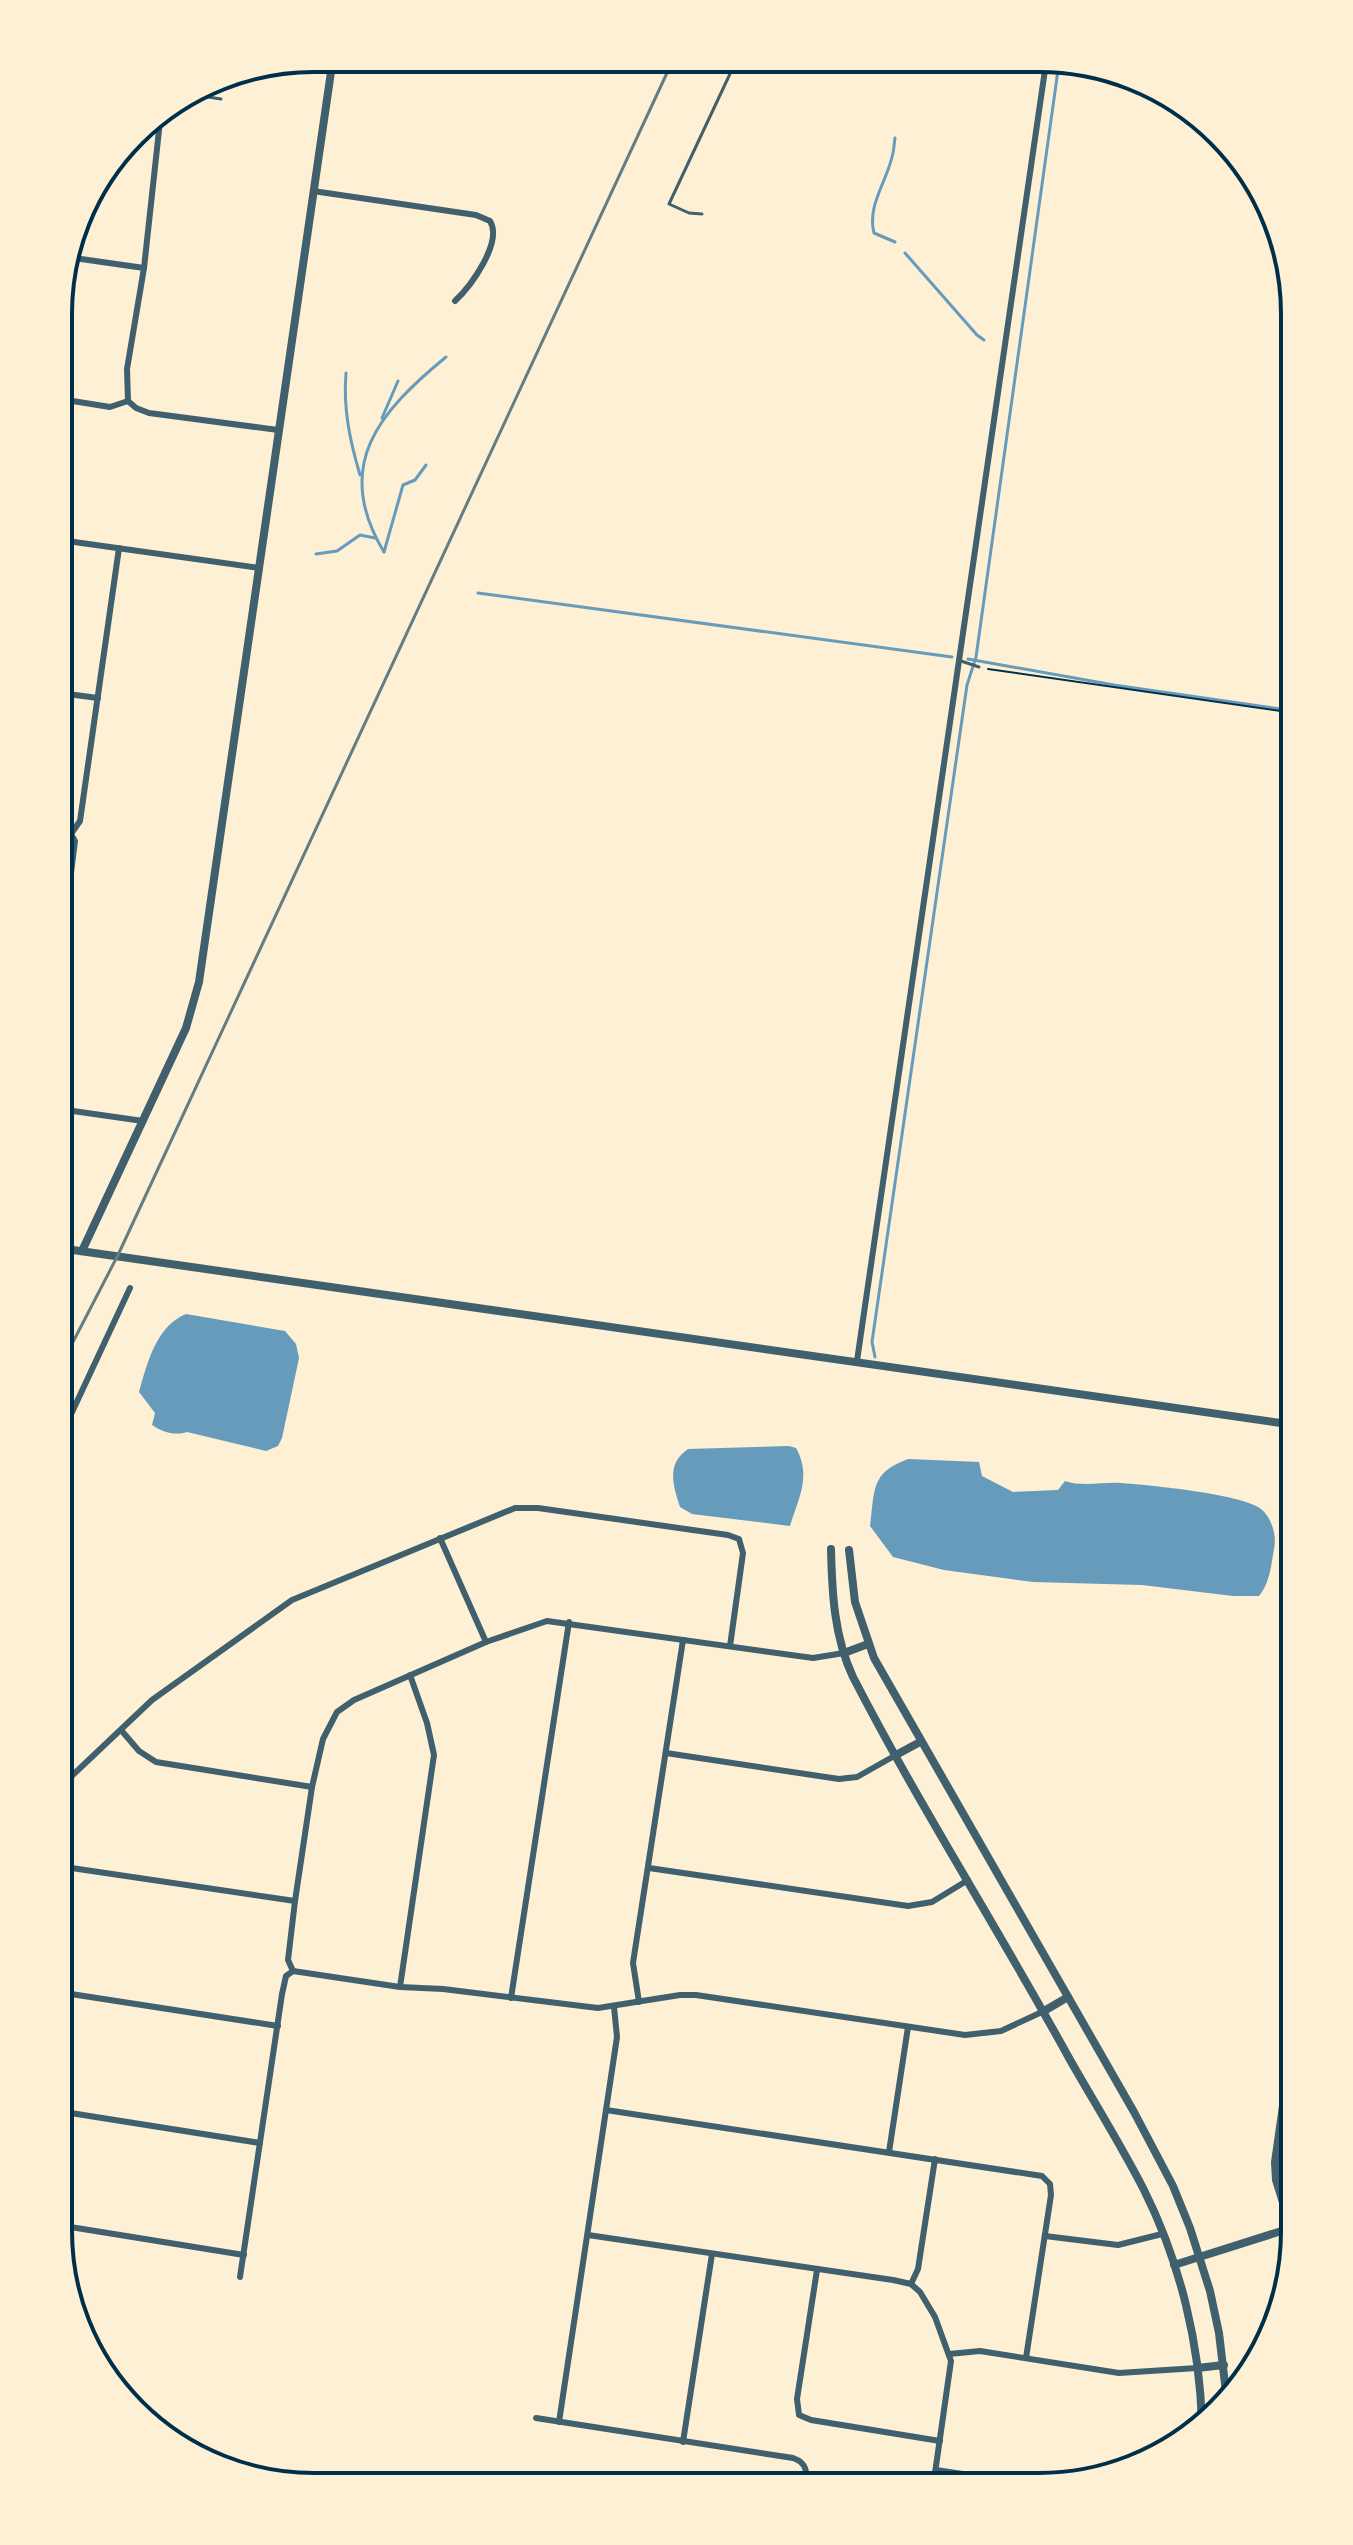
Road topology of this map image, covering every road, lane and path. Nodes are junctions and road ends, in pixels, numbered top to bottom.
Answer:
1 (331, 72) edge
2 (731, 72) edge
3 (1045, 72) edge
4 (207, 97) edge
5 (221, 99) dead end
6 (159, 128) edge
7 (313, 191) junction
8 (702, 214) dead end
9 (79, 259) edge
10 (144, 268) junction
11 (455, 301) dead end
12 (72, 401) edge
13 (128, 401) junction
14 (278, 430) junction
15 (72, 542) edge
16 (119, 548) junction
17 (259, 568) junction
18 (958, 660) dead end
19 (979, 667) joint
20 (72, 695) edge
21 (98, 698) junction
22 (1281, 711) edge
23 (72, 833) edge
24 (72, 836) edge
25 (72, 865) edge
26 (72, 1111) edge
27 (143, 1121) junction
28 (72, 1250) edge
29 (82, 1251) junction
30 (130, 1288) dead end
31 (857, 1361) junction
32 (72, 1412) edge
33 (1280, 1423) edge
34 (440, 1538) junction
35 (831, 1549) dead end
36 (849, 1550) dead end
37 (569, 1622) junction
38 (683, 1640) junction
39 (486, 1642) junction
40 (868, 1644) junction
41 (730, 1646) junction
42 (844, 1653) junction
43 (410, 1675) junction
44 (121, 1730) junction
45 (920, 1742) junction
46 (666, 1753) junction
47 (896, 1755) junction
48 (72, 1776) edge
49 (312, 1787) junction
50 (72, 1868) edge
51 (649, 1868) junction
52 (968, 1880) junction
53 (295, 1901) junction
54 (293, 1971) junction
55 (400, 1987) junction
56 (72, 1994) edge
57 (1068, 1997) junction
58 (511, 1998) junction
59 (639, 2002) junction
60 (614, 2007) junction
61 (1044, 2011) junction
62 (278, 2026) junction
63 (908, 2027) junction
64 (606, 2110) junction
65 (72, 2113) edge
66 (1280, 2127) edge
67 (260, 2143) junction
68 (889, 2152) junction
69 (935, 2159) junction
70 (1280, 2192) edge
71 (72, 2227) edge
72 (1280, 2232) edge
73 (1162, 2234) junction
74 (588, 2235) junction
75 (1045, 2236) junction
76 (712, 2254) junction
77 (244, 2255) junction
78 (1200, 2257) junction
79 (1174, 2265) junction
80 (817, 2270) junction
81 (240, 2277) dead end
82 (911, 2284) junction
83 (949, 2354) junction
84 (1026, 2358) junction
85 (1224, 2365) junction
86 (1197, 2368) junction
87 (1226, 2384) edge
88 (1201, 2410) edge
89 (536, 2418) dead end
90 (559, 2422) junction
91 (940, 2441) junction
92 (683, 2442) junction
93 (936, 2470) junction
94 (806, 2473) edge
95 (935, 2473) edge
96 (956, 2473) edge

1 - 7 street
2 - 8 lane
3 - 31 street
4 - 5 lane
6 - 10 street
7 - 11 street
7 - 14 street
9 - 10 street
10 - 13 street
12 - 13 street
13 - 14 street
14 - 17 street
15 - 16 street
16 - 17 street
16 - 21 street
17 - 27 street
18 - 19 lane
19 - 22 path
20 - 21 street
21 - 23 street
24 - 25 street
26 - 27 street
27 - 29 street
28 - 29 street
29 - 31 street
30 - 32 street
31 - 33 street
34 - 39 street
34 - 41 street
34 - 44 street
35 - 42 street
36 - 40 street
37 - 38 street
37 - 39 street
37 - 58 street
38 - 41 street
38 - 46 street
39 - 43 street
40 - 42 street
40 - 45 street
41 - 42 street
42 - 47 street
43 - 49 street
43 - 55 street
44 - 48 street
44 - 49 street
45 - 47 street
45 - 57 street
46 - 47 street
46 - 51 street
47 - 52 street
49 - 53 street
50 - 53 street
51 - 52 street
51 - 59 street
52 - 61 street
53 - 54 street
54 - 55 street
54 - 62 street
55 - 58 street
56 - 62 street
57 - 61 street
57 - 78 street
58 - 60 street
59 - 60 street
59 - 63 street
60 - 64 street
61 - 63 street
61 - 73 street
62 - 67 street
63 - 68 street
64 - 68 street
64 - 74 street
65 - 67 street
66 - 70 street
67 - 77 street
68 - 69 street
69 - 75 street
69 - 82 street
71 - 77 street
72 - 78 street
73 - 75 street
73 - 79 street
74 - 76 street
74 - 90 street
75 - 84 street
76 - 80 street
76 - 92 street
77 - 81 street
78 - 79 street
78 - 85 street
79 - 86 street
80 - 82 street
80 - 91 street
82 - 83 street
83 - 84 street
83 - 91 street
84 - 86 street
85 - 86 street
85 - 87 street
86 - 88 street
89 - 90 street
90 - 92 street
91 - 93 street
92 - 94 street
93 - 95 street
93 - 96 street

